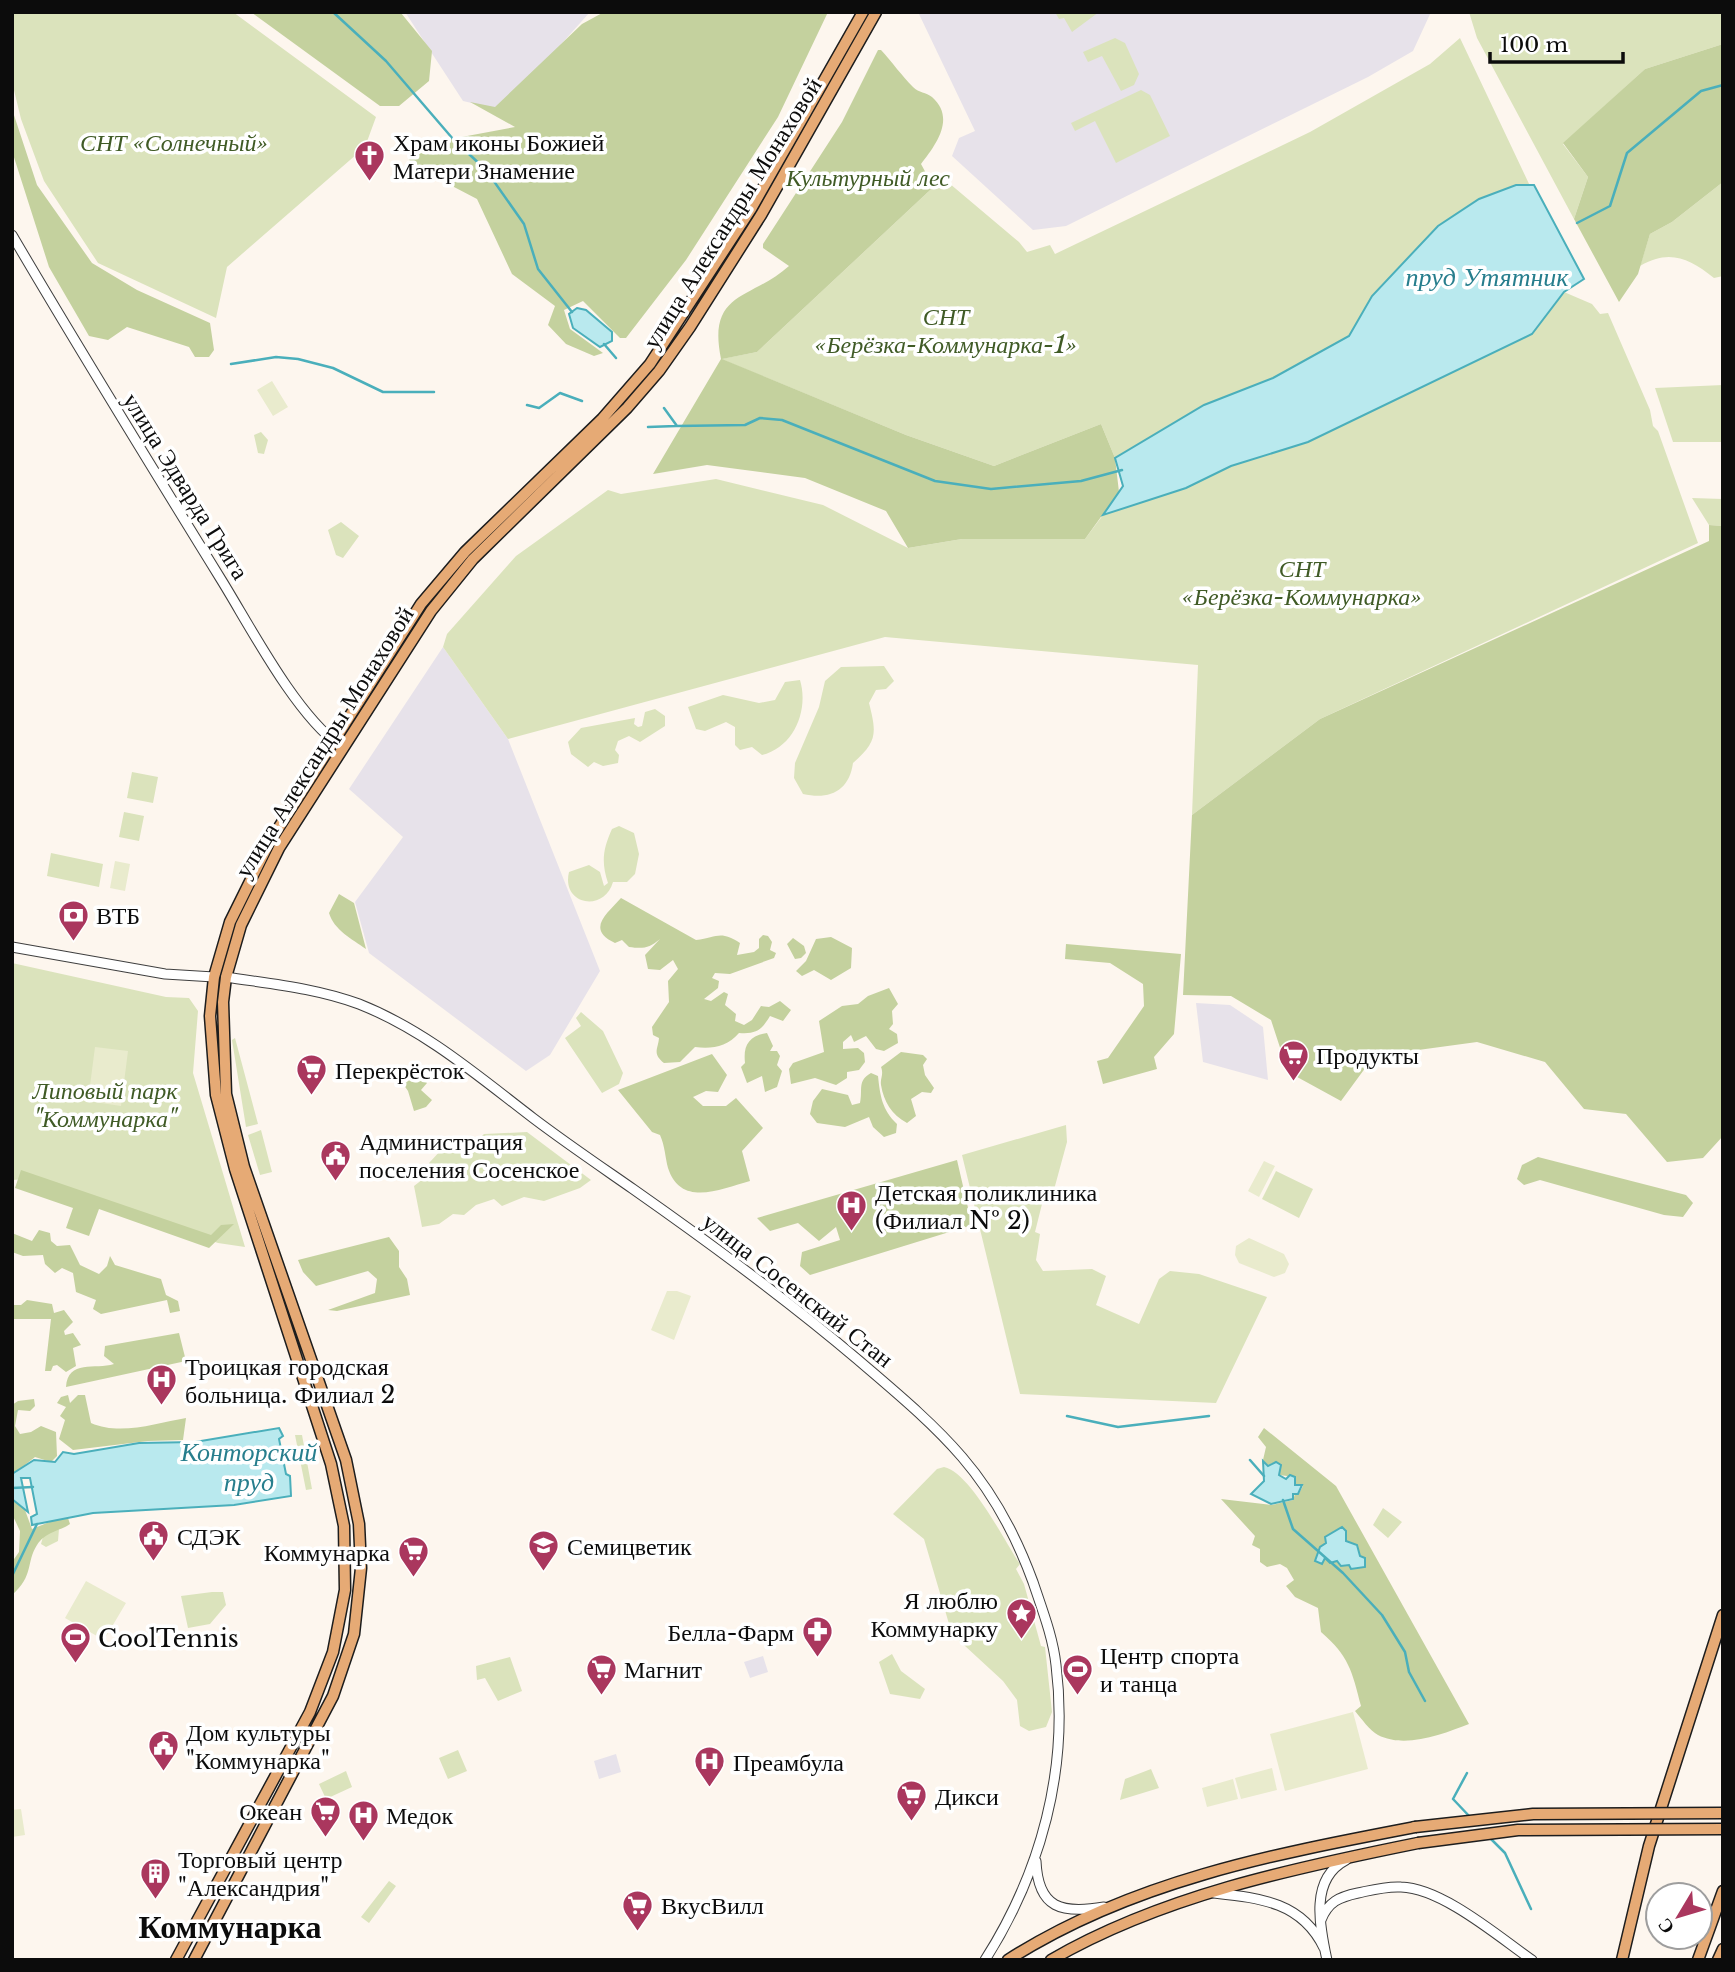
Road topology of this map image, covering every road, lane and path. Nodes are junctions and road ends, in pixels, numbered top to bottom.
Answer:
1 (863, 12) edge
2 (876, 12) edge
3 (12, 235) edge
4 (338, 744) junction
5 (12, 947) edge
6 (220, 977) junction
7 (1723, 1615) edge
8 (1723, 1813) edge
9 (1723, 1829) edge
10 (1354, 1856) junction
11 (1036, 1859) junction
12 (1723, 1891) edge
13 (1213, 1893) junction
14 (1105, 1907) junction
15 (1321, 1920) junction
16 (1325, 1948) junction
17 (1723, 1949) edge
18 (176, 1960) edge
19 (194, 1960) edge
20 (985, 1960) edge
21 (1008, 1960) edge
22 (1051, 1960) edge
23 (1327, 1960) edge
24 (1532, 1960) edge
25 (1622, 1960) edge
26 (1698, 1960) edge
27 (1718, 1960) edge

1 - 4 main road, улица Александры Монаховой
2 - 4 main road, улица Александры Монаховой
3 - 4 street, улица Эдварда Грига
4 - 6 main road, улица Александры Монаховой
5 - 6 street, улица Сосенский Стан
6 - 11 street, улица Сосенский Стан
6 - 18 main road, улица Александры Монаховой
6 - 19 main road, улица Александры Монаховой
7 - 25 main road
8 - 14 main road, bridge
9 - 10 main road, bridge
10 - 13 main road
10 - 15 street
11 - 14 street
11 - 20 street, улица Сосенский Стан
12 - 26 main road
13 - 16 street
13 - 22 main road
14 - 21 main road
15 - 16 street
15 - 24 street
16 - 23 street
17 - 27 main road

